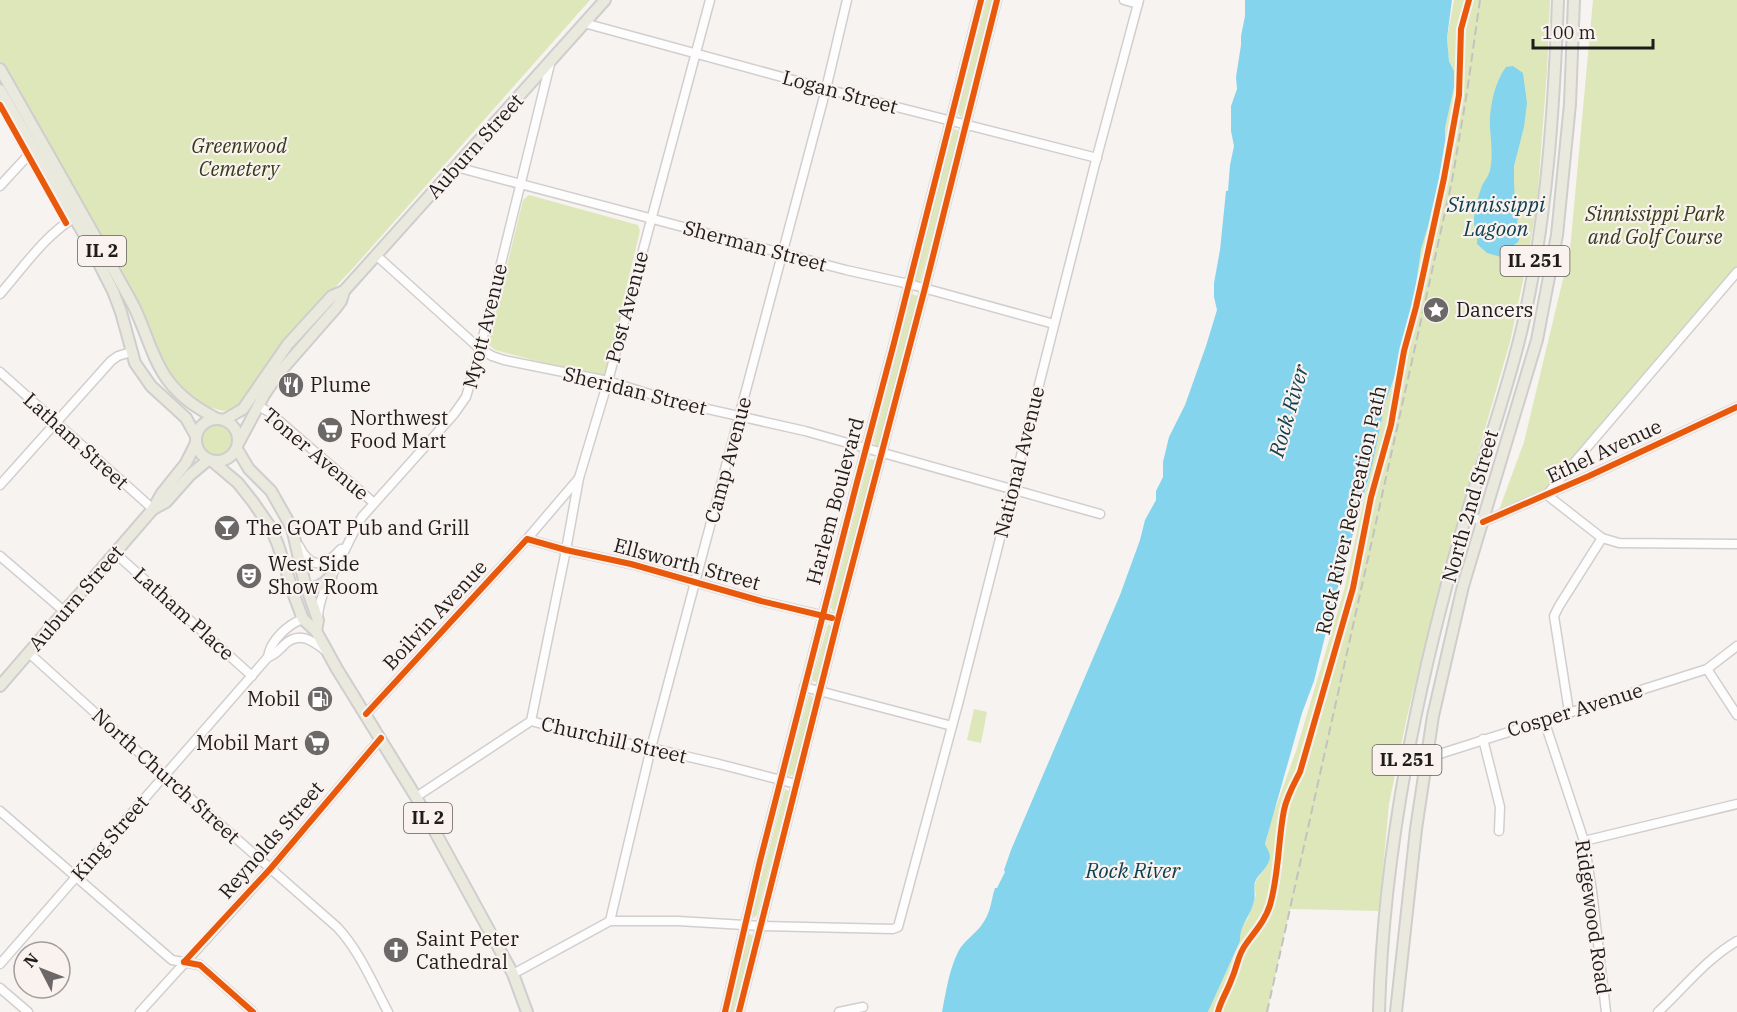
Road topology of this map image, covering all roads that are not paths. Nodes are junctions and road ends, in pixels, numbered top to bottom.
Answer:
1 (605, 0) edge
2 (710, 0) edge
3 (847, 0) edge
4 (981, 0) edge
5 (997, 0) edge
6 (1124, 0) edge
7 (1558, 0) edge
8 (1574, 0) edge
9 (1139, 2) edge
10 (584, 23) junction
11 (697, 54) junction
12 (551, 60) junction
13 (0, 69) edge
14 (826, 89) junction
15 (0, 90) edge
16 (950, 120) junction
17 (966, 124) junction
18 (34, 149) junction
19 (1097, 158) junction
20 (456, 167) junction
21 (520, 185) junction
22 (0, 186) edge
23 (74, 218) junction
24 (650, 219) junction
25 (783, 253) junction
26 (376, 256) junction
27 (1737, 272) edge
28 (909, 284) junction
29 (925, 288) junction
30 (344, 291) junction
31 (0, 294) edge
32 (1054, 324) junction
33 (480, 350) junction
34 (131, 352) junction
35 (0, 372) edge
36 (608, 381) junction
37 (258, 406) junction
38 (1737, 407) edge
39 (739, 417) junction
40 (220, 419) junction
41 (56, 423) junction
42 (196, 440) junction
43 (238, 445) junction
44 (866, 449) junction
45 (882, 453) junction
46 (210, 460) junction
47 (579, 478) junction
48 (0, 485) edge
49 (1012, 489) junction
50 (1547, 495) junction
51 (374, 503) junction
52 (153, 509) junction
53 (1100, 514) dead end
54 (1467, 514) junction
55 (1483, 522) junction
56 (1602, 538) junction
57 (349, 539) junction
58 (527, 539) junction
59 (296, 541) junction
60 (1737, 544) edge
61 (278, 545) junction
62 (566, 550) junction
63 (116, 553) junction
64 (0, 556) edge
65 (331, 576) junction
66 (696, 583) junction
67 (306, 588) junction
68 (64, 611) junction
69 (823, 616) junction
70 (303, 619) junction
71 (838, 620) junction
72 (317, 626) junction
73 (1737, 646) edge
74 (29, 653) junction
75 (328, 653) junction
76 (268, 657) junction
77 (1707, 669) junction
78 (252, 676) junction
79 (0, 686) edge
80 (804, 687) junction
81 (821, 691) junction
82 (1569, 712) junction
83 (366, 714) junction
84 (1737, 715) edge
85 (1544, 720) junction
86 (531, 721) junction
87 (952, 726) junction
88 (381, 738) junction
89 (1484, 739) junction
90 (651, 748) junction
91 (1407, 756) junction
92 (1427, 758) junction
93 (165, 776) junction
94 (781, 780) junction
95 (796, 784) junction
96 (416, 797) junction
97 (1737, 804) edge
98 (0, 812) edge
99 (1499, 831) dead end
100 (1584, 842) junction
101 (271, 868) junction
102 (76, 877) junction
103 (610, 921) junction
104 (746, 924) junction
105 (761, 926) junction
106 (1737, 941) edge
107 (184, 962) junction
108 (0, 964) edge
109 (513, 974) junction
110 (0, 988) edge
111 (863, 1007) dead end
112 (247, 1010) edge
113 (28, 1012) edge
114 (140, 1012) edge
115 (388, 1012) edge
116 (527, 1012) edge
117 (725, 1012) edge
118 (739, 1012) edge
119 (839, 1012) edge
120 (1379, 1012) edge
121 (1396, 1012) edge
122 (1606, 1012) edge
123 (1658, 1012) edge

1 - 10 main road, Auburn Street
2 - 11 street, Post Avenue
3 - 14 street, Camp Avenue
4 - 16 street, Harlem Boulevard
5 - 17 street, Harlem Boulevard
6 - 9 street
7 - 54 main road, North 2nd Street / IL 251
8 - 55 main road, North 2nd Street / IL 251
9 - 19 street, National Avenue
10 - 11 street, Logan Street
10 - 12 main road, Auburn Street
11 - 14 street, Logan Street
11 - 24 street, Post Avenue
12 - 20 main road, Auburn Street
12 - 21 street, Myott Avenue
13 - 40 main road, IL 2
14 - 16 street, Logan Street
14 - 25 street, Camp Avenue
15 - 18 main road, IL 2
16 - 17 street, Logan Street
16 - 28 street, Harlem Boulevard
17 - 19 street, Logan Street
17 - 29 street, Harlem Boulevard
18 - 22 street
18 - 23 main road, IL 2
19 - 32 street, National Avenue
20 - 21 street, Sherman Street
20 - 26 main road, Auburn Street
21 - 24 street, Sherman Street
21 - 33 street, Myott Avenue
23 - 31 street
23 - 34 main road, IL 2
24 - 25 street, Sherman Street
24 - 36 street, Post Avenue
25 - 28 street, Sherman Street
25 - 39 street, Camp Avenue
26 - 30 main road, Auburn Street
26 - 33 street, Sheridan Street
27 - 50 street
28 - 29 street, Sherman Street
28 - 44 street, Harlem Boulevard
29 - 32 street, Sherman Street
29 - 45 street, Harlem Boulevard
30 - 37 main road, Auburn Street
30 - 40 main road, Auburn Street
32 - 49 street, National Avenue
33 - 36 street, Sheridan Street
33 - 51 street, Myott Avenue
34 - 41 street
34 - 42 main road, IL 2
35 - 41 street, Latham Street
36 - 39 street, Sheridan Street
36 - 47 street, Post Avenue
37 - 43 main road, Auburn Street
37 - 51 street, Toner Avenue
38 - 50 street, Ethel Avenue
39 - 44 street, Sheridan Street
39 - 66 street, Camp Avenue
40 - 42 main road
40 - 43 main road
41 - 48 street
41 - 52 street, Latham Street
42 - 46 main road
42 - 52 main road, Auburn Street
43 - 46 main road
43 - 59 main road, IL 2
44 - 45 street, Sheridan Street
44 - 69 street, Harlem Boulevard
45 - 49 street, Sheridan Street
45 - 71 street, Harlem Boulevard
46 - 52 main road, Auburn Street
46 - 61 main road, IL 2
47 - 58 street, Boilvin Avenue
47 - 62 street, Post Avenue
49 - 53 street, Sheridan Street
49 - 87 street, National Avenue
50 - 55 street, Ethel Avenue
50 - 56 street
51 - 57 street, Myott Avenue
52 - 63 main road, Auburn Street
54 - 55 street
54 - 91 main road, North 2nd Street / IL 251
55 - 92 main road, North 2nd Street / IL 251
56 - 60 street
56 - 82 street
57 - 59 street
57 - 65 street, Myott Avenue
58 - 62 street, Ellsworth Street
58 - 83 street, Boilvin Avenue
59 - 67 main road, IL 2
61 - 67 main road
61 - 70 main road, IL 2
62 - 66 street, Ellsworth Street
62 - 86 street, Post Avenue
63 - 68 main road, Auburn Street
63 - 78 street, Latham Place
64 - 68 street
65 - 67 main road
65 - 72 street, Myott Avenue
66 - 69 street, Ellsworth Street
66 - 90 street, Camp Avenue
67 - 72 main road, IL 2
68 - 74 main road, Auburn Street
69 - 71 street, Ellsworth Street
69 - 80 street, Harlem Boulevard
70 - 72 main road, IL 2
70 - 76 street, King Street
71 - 81 street, Harlem Boulevard
72 - 75 main road, IL 2
73 - 77 street, Cosper Avenue
74 - 79 main road, Auburn Street
74 - 93 street, North Church Street
75 - 76 street, King Street
75 - 83 main road, IL 2
76 - 78 street, King Street
77 - 82 street, Cosper Avenue
77 - 84 street
78 - 93 street, King Street
80 - 81 street
80 - 94 street, Harlem Boulevard
81 - 87 street
81 - 95 street, Harlem Boulevard
82 - 85 street, Cosper Avenue
83 - 88 main road, IL 2
85 - 89 street, Cosper Avenue
85 - 100 street, Ridgewood Road
86 - 90 street, Churchill Street
86 - 96 street, Churchill Street
87 - 105 street, National Avenue
88 - 96 main road, IL 2
88 - 101 street, Reynolds Street
89 - 92 street, Cosper Avenue
89 - 99 street
90 - 94 street, Churchill Street
90 - 103 street, Camp Avenue
91 - 92 street, Cosper Avenue
91 - 120 main road, North 2nd Street / IL 251
92 - 121 main road, North 2nd Street / IL 251
93 - 101 street, North Church Street
93 - 102 street, King Street
94 - 95 street, Churchill Street
94 - 104 street, Harlem Boulevard
95 - 105 street, Harlem Boulevard
96 - 109 main road, IL 2
97 - 100 street
98 - 102 street
100 - 122 street, Ridgewood Road
101 - 107 street, Reynolds Street
101 - 115 street, North Church Street
102 - 107 street
102 - 108 street, King Street
103 - 104 street
103 - 109 street
104 - 105 street
104 - 117 street, Harlem Boulevard
105 - 118 street, Harlem Boulevard
106 - 123 street
107 - 112 street
107 - 114 street, Reynolds Street
109 - 116 main road, IL 2
110 - 113 street
111 - 119 street

